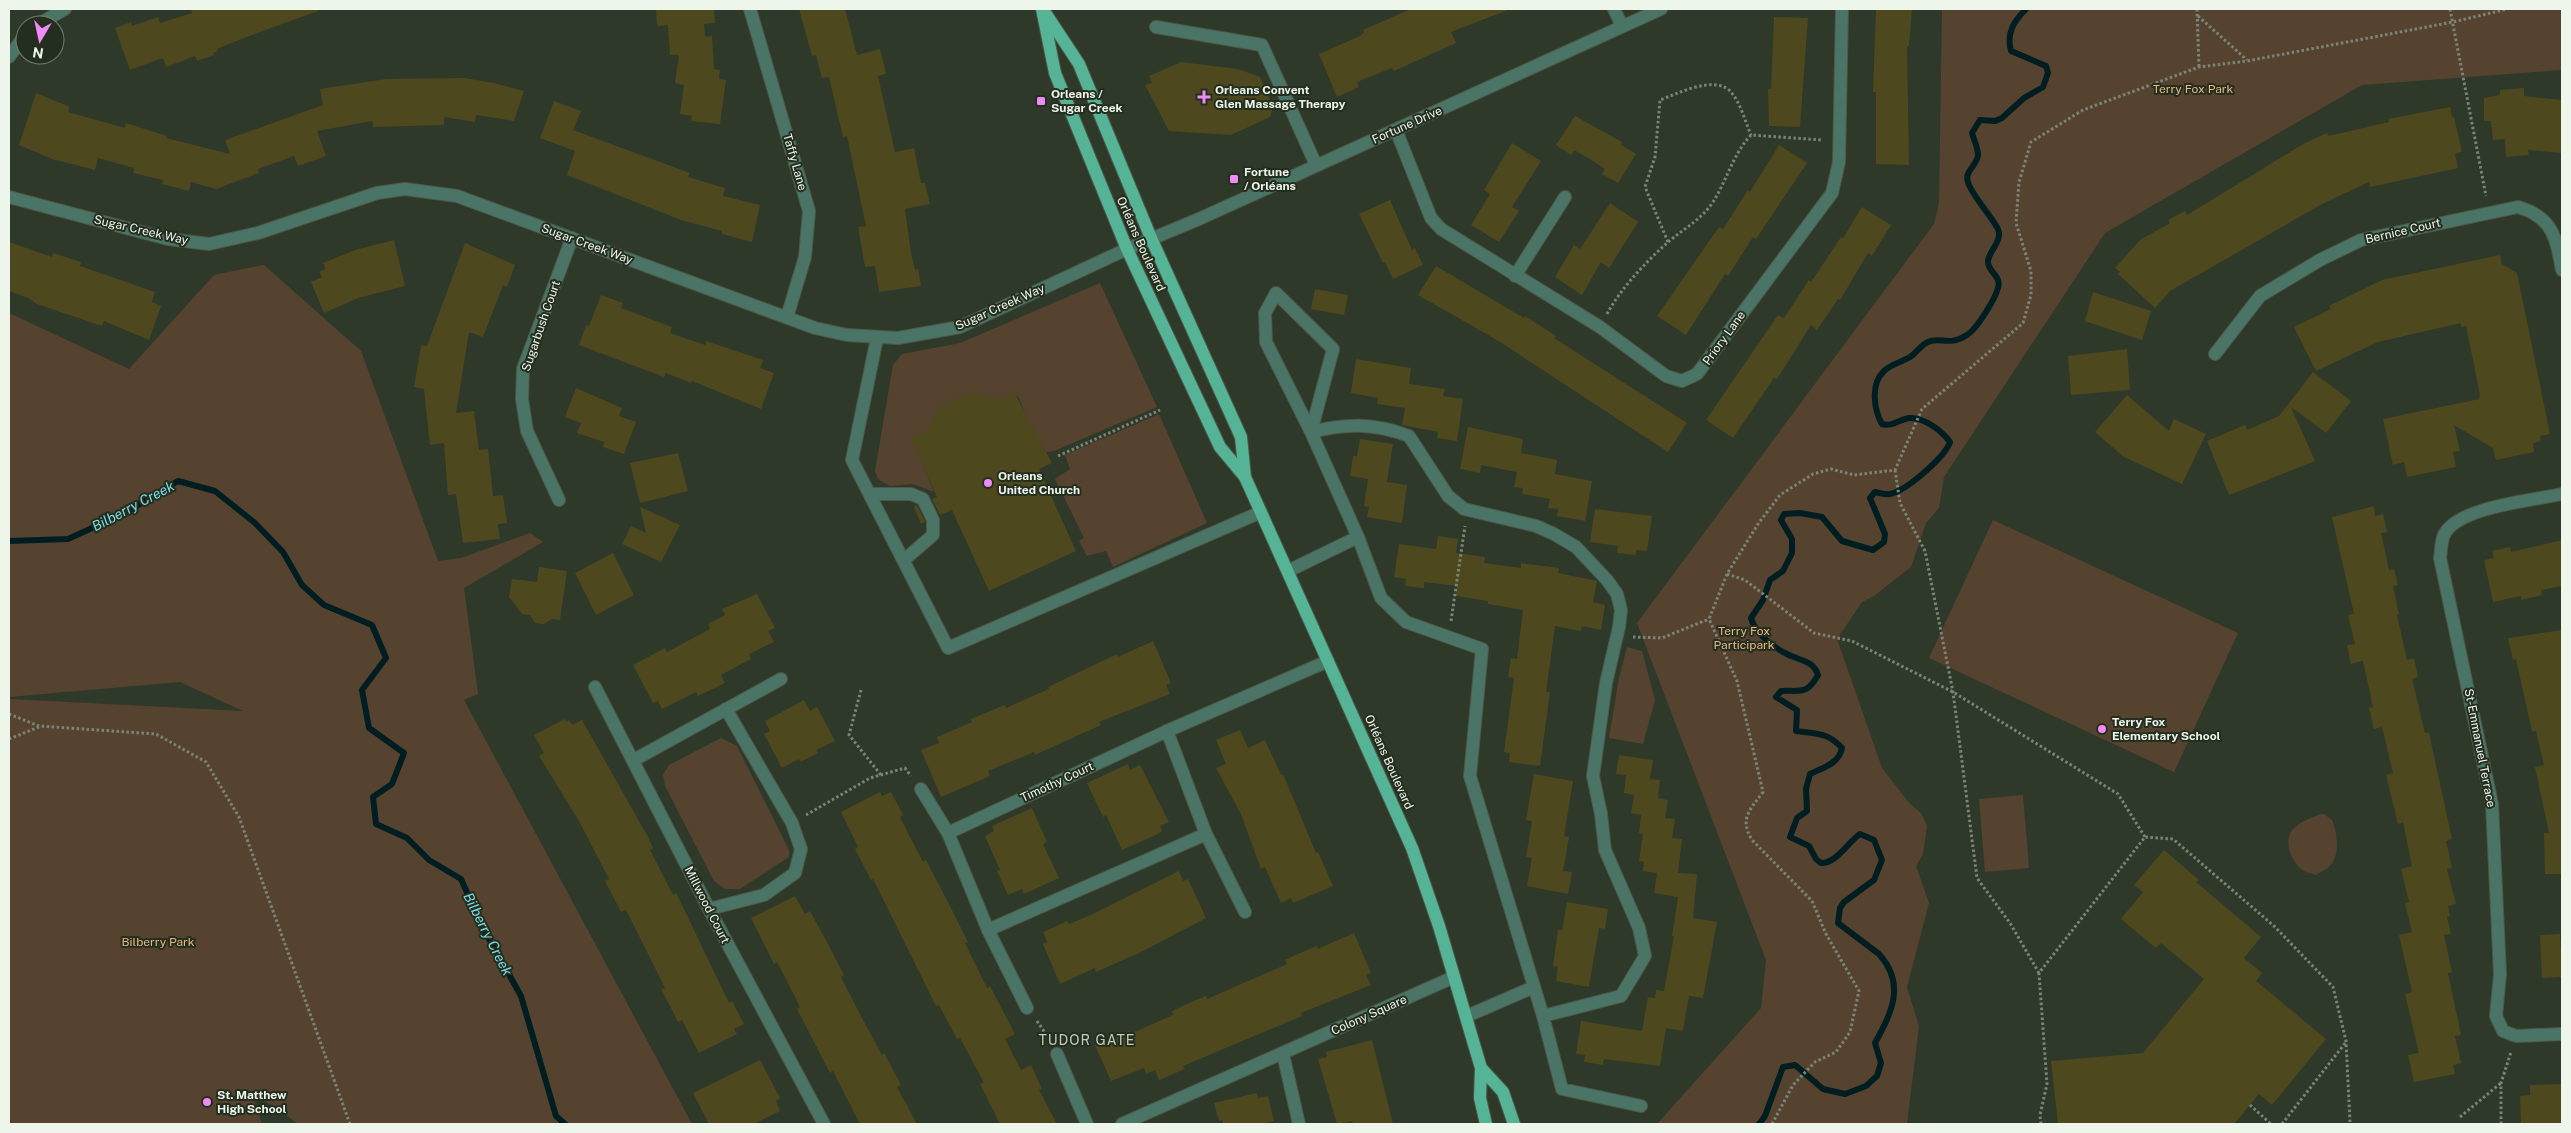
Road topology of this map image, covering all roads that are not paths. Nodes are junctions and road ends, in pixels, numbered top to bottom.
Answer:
1 (750, 9) edge
2 (1042, 9) edge
3 (1614, 9) edge
4 (1661, 9) edge
5 (1842, 9) edge
6 (1622, 26) junction
7 (1156, 27) dead end
8 (1396, 130) junction
9 (1316, 166) junction
10 (9, 197) edge
11 (1565, 197) dead end
12 (572, 238) junction
13 (1152, 238) junction
14 (1126, 249) junction
15 (2562, 270) edge
16 (1515, 276) junction
17 (787, 318) junction
18 (877, 338) junction
19 (2215, 354) dead end
20 (1310, 432) junction
21 (1245, 477) junction
22 (870, 494) junction
23 (2562, 494) edge
24 (559, 500) dead end
25 (1261, 512) junction
26 (1358, 537) junction
27 (904, 560) junction
28 (1288, 571) junction
29 (1328, 661) junction
30 (781, 679) dead end
31 (595, 687) dead end
32 (726, 709) junction
33 (1166, 731) junction
34 (634, 760) junction
35 (921, 789) road end
36 (948, 833) junction
37 (1206, 834) junction
38 (709, 909) junction
39 (1245, 912) dead end
40 (988, 930) junction
41 (1454, 977) junction
42 (1534, 987) junction
43 (1027, 1008) road end
44 (1467, 1016) junction
45 (1543, 1016) junction
46 (2562, 1034) edge
47 (1057, 1054) road end
48 (1283, 1054) junction
49 (1481, 1068) junction
50 (1641, 1106) dead end
51 (821, 1123) edge
52 (1087, 1124) edge
53 (1122, 1124) edge
54 (1299, 1124) edge
55 (1486, 1124) edge
56 (1514, 1124) edge

1 - 17 street, Taffy Lane
2 - 13 main road, Orléans Boulevard
2 - 14 main road, Orléans Boulevard
3 - 6 street
4 - 6 street, Fortune Drive
5 - 16 street, Priory Lane
6 - 8 street, Fortune Drive
7 - 9 street
8 - 9 street, Fortune Drive
8 - 16 street, Priory Lane
9 - 13 street, Fortune Drive
10 - 12 street, Sugar Creek Way
11 - 16 street
12 - 17 street, Sugar Creek Way
12 - 24 street, Sugarbush Court
13 - 14 street, Sugar Creek Way
13 - 21 main road, Orléans Boulevard
14 - 18 street, Sugar Creek Way
14 - 21 main road, Orléans Boulevard
15 - 19 street, Bernice Court
17 - 18 street, Sugar Creek Way
18 - 22 street
20 - 20 street
20 - 26 street
20 - 45 street
21 - 25 main road, Orléans Boulevard
22 - 27 street
22 - 27 street
23 - 46 street, St-Emmanuel Terrace
25 - 27 street
25 - 28 main road, Orléans Boulevard
26 - 28 street
26 - 42 street
28 - 29 main road, Orléans Boulevard
29 - 33 street, Timothy Court
29 - 41 main road, Orléans Boulevard
30 - 32 street
31 - 34 street, Millwood Court
32 - 34 street
32 - 38 street
33 - 36 street, Timothy Court
33 - 37 street
34 - 38 street, Millwood Court
35 - 36 street
36 - 40 street
37 - 39 street
37 - 40 street
38 - 51 street, Millwood Court
40 - 43 street
41 - 44 main road, Orléans Boulevard
41 - 48 street, Colony Square
42 - 44 street
42 - 45 street
44 - 49 main road, Orléans Boulevard
45 - 50 street
47 - 52 street
48 - 53 street, Colony Square
48 - 54 street
49 - 55 main road, Orléans Boulevard
49 - 56 main road, Orléans Boulevard

